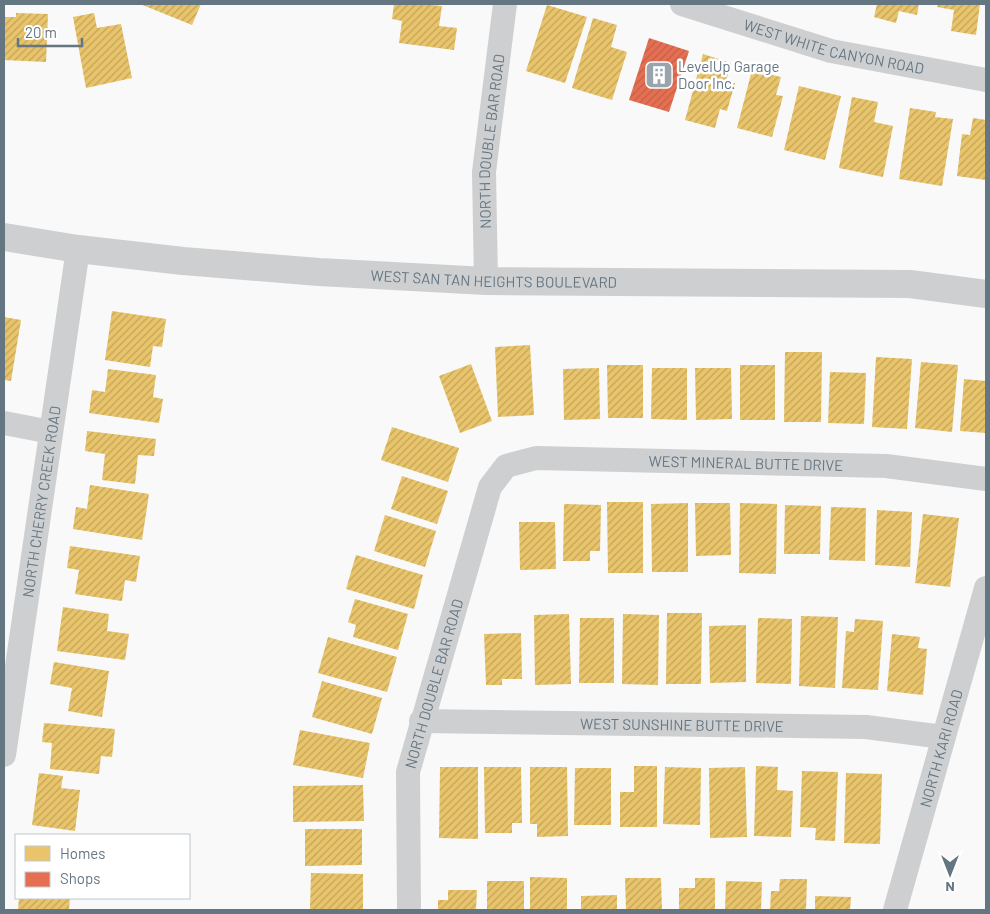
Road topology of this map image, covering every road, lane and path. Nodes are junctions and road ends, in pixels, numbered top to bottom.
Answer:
1 (505, 4) edge
2 (682, 4) edge
3 (986, 80) edge
4 (4, 237) edge
5 (78, 249) junction
6 (486, 280) junction
7 (986, 294) edge
8 (4, 424) edge
9 (51, 432) junction
10 (506, 466) joint
11 (986, 479) edge
12 (986, 588) edge
13 (8, 697) edge
14 (421, 721) junction
15 (943, 737) junction
16 (4, 755) edge
17 (409, 910) edge
18 (895, 910) edge

1 - 6 street, NORTH DOUBLE BAR ROAD
2 - 3 street, WEST WHITE CANYON ROAD
4 - 5 street, WEST SAN TAN HEIGHTS BOULEVARD
5 - 6 street, WEST SAN TAN HEIGHTS BOULEVARD
5 - 9 street, NORTH CHERRY CREEK ROAD
6 - 7 street, WEST SAN TAN HEIGHTS BOULEVARD
8 - 9 street
9 - 13 street, NORTH CHERRY CREEK ROAD
10 - 11 street, WEST MINERAL BUTTE DRIVE
10 - 14 street, NORTH DOUBLE BAR ROAD
12 - 15 street, NORTH KARI ROAD
13 - 16 street, NORTH CHERRY CREEK ROAD
14 - 15 street, WEST SUNSHINE BUTTE DRIVE
14 - 17 street, NORTH DOUBLE BAR ROAD
15 - 18 street, NORTH KARI ROAD

